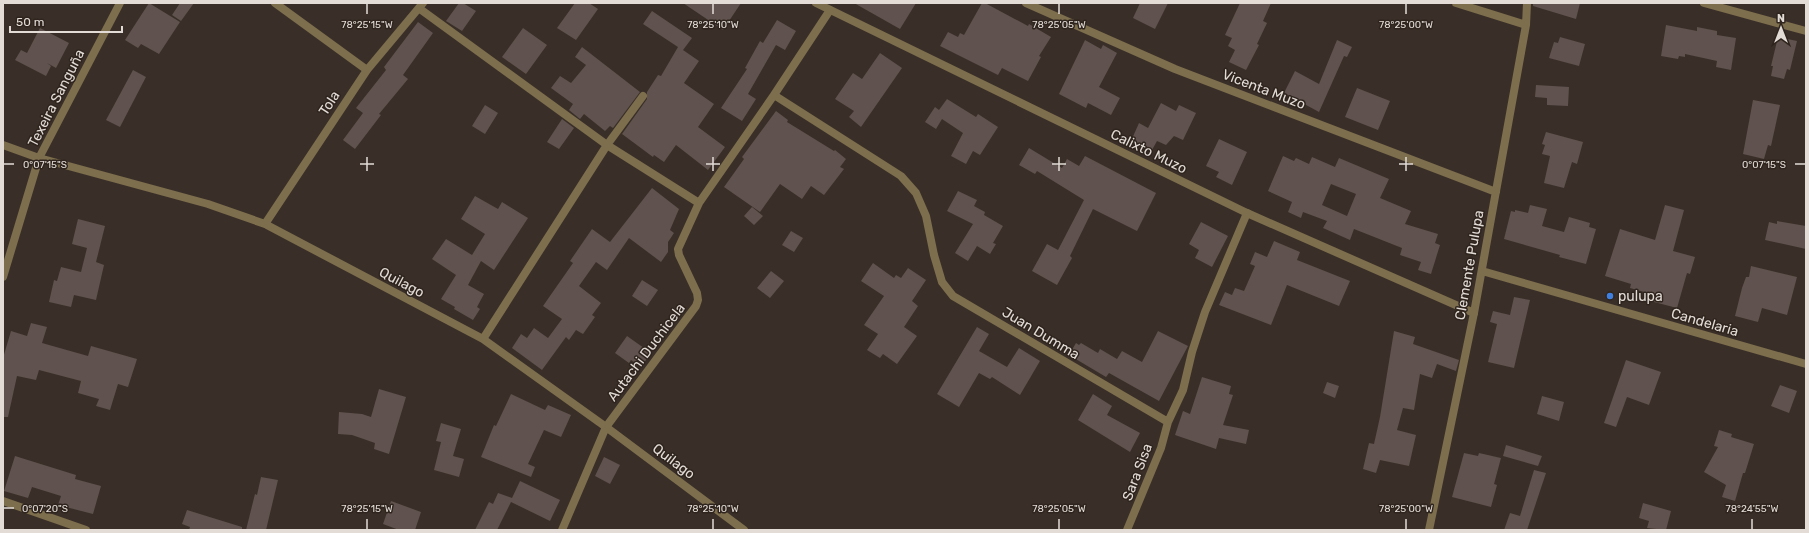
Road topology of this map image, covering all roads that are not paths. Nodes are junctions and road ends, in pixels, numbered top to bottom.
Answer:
1 (120, 3) edge
2 (275, 3) edge
3 (816, 3) edge
4 (1026, 3) edge
5 (1456, 3) edge
6 (1527, 3) edge
7 (1704, 3) edge
8 (422, 6) edge
9 (830, 10) junction
10 (1526, 25) junction
11 (1806, 31) edge
12 (367, 70) junction
13 (774, 95) junction
14 (643, 96) dead end
15 (3, 145) edge
16 (607, 145) junction
17 (39, 158) junction
18 (1496, 192) junction
19 (699, 203) junction
20 (1247, 213) junction
21 (265, 224) junction
22 (1482, 271) junction
23 (3, 277) edge
24 (1474, 313) junction
25 (483, 339) junction
26 (1806, 364) edge
27 (1168, 422) junction
28 (606, 427) junction
29 (3, 501) edge
30 (86, 530) edge
31 (562, 530) edge
32 (744, 530) edge
33 (1127, 530) edge
34 (1429, 530) edge

1 - 17 street, Texeira Sanguña
2 - 12 street
3 - 9 street, Calixto Muzo
4 - 18 street, Vicenta Muzo
5 - 10 street
6 - 10 street, Clemente Pulupa
7 - 11 street
8 - 12 street, Tola
8 - 16 street
9 - 13 street, Autachi Duchicela
9 - 20 street, Calixto Muzo
10 - 18 street, Clemente Pulupa
12 - 21 street, Tola
13 - 19 street, Autachi Duchicela
13 - 27 street, Juan Dumma
14 - 16 street
15 - 17 street, Quilago
16 - 19 street
16 - 25 street
17 - 21 street, Quilago
17 - 23 street, Texeira Sanguña
18 - 22 street, Clemente Pulupa
19 - 28 street, Autachi Duchicela
20 - 24 street, Calixto Muzo
20 - 27 street
21 - 25 street, Quilago
22 - 24 street, Clemente Pulupa
22 - 26 street, Candelaria
24 - 34 street, Clemente Pulupa
25 - 28 street, Quilago
27 - 33 street, Sara Sisa
28 - 31 street, Autachi Duchicela
28 - 32 street, Quilago
29 - 30 street

